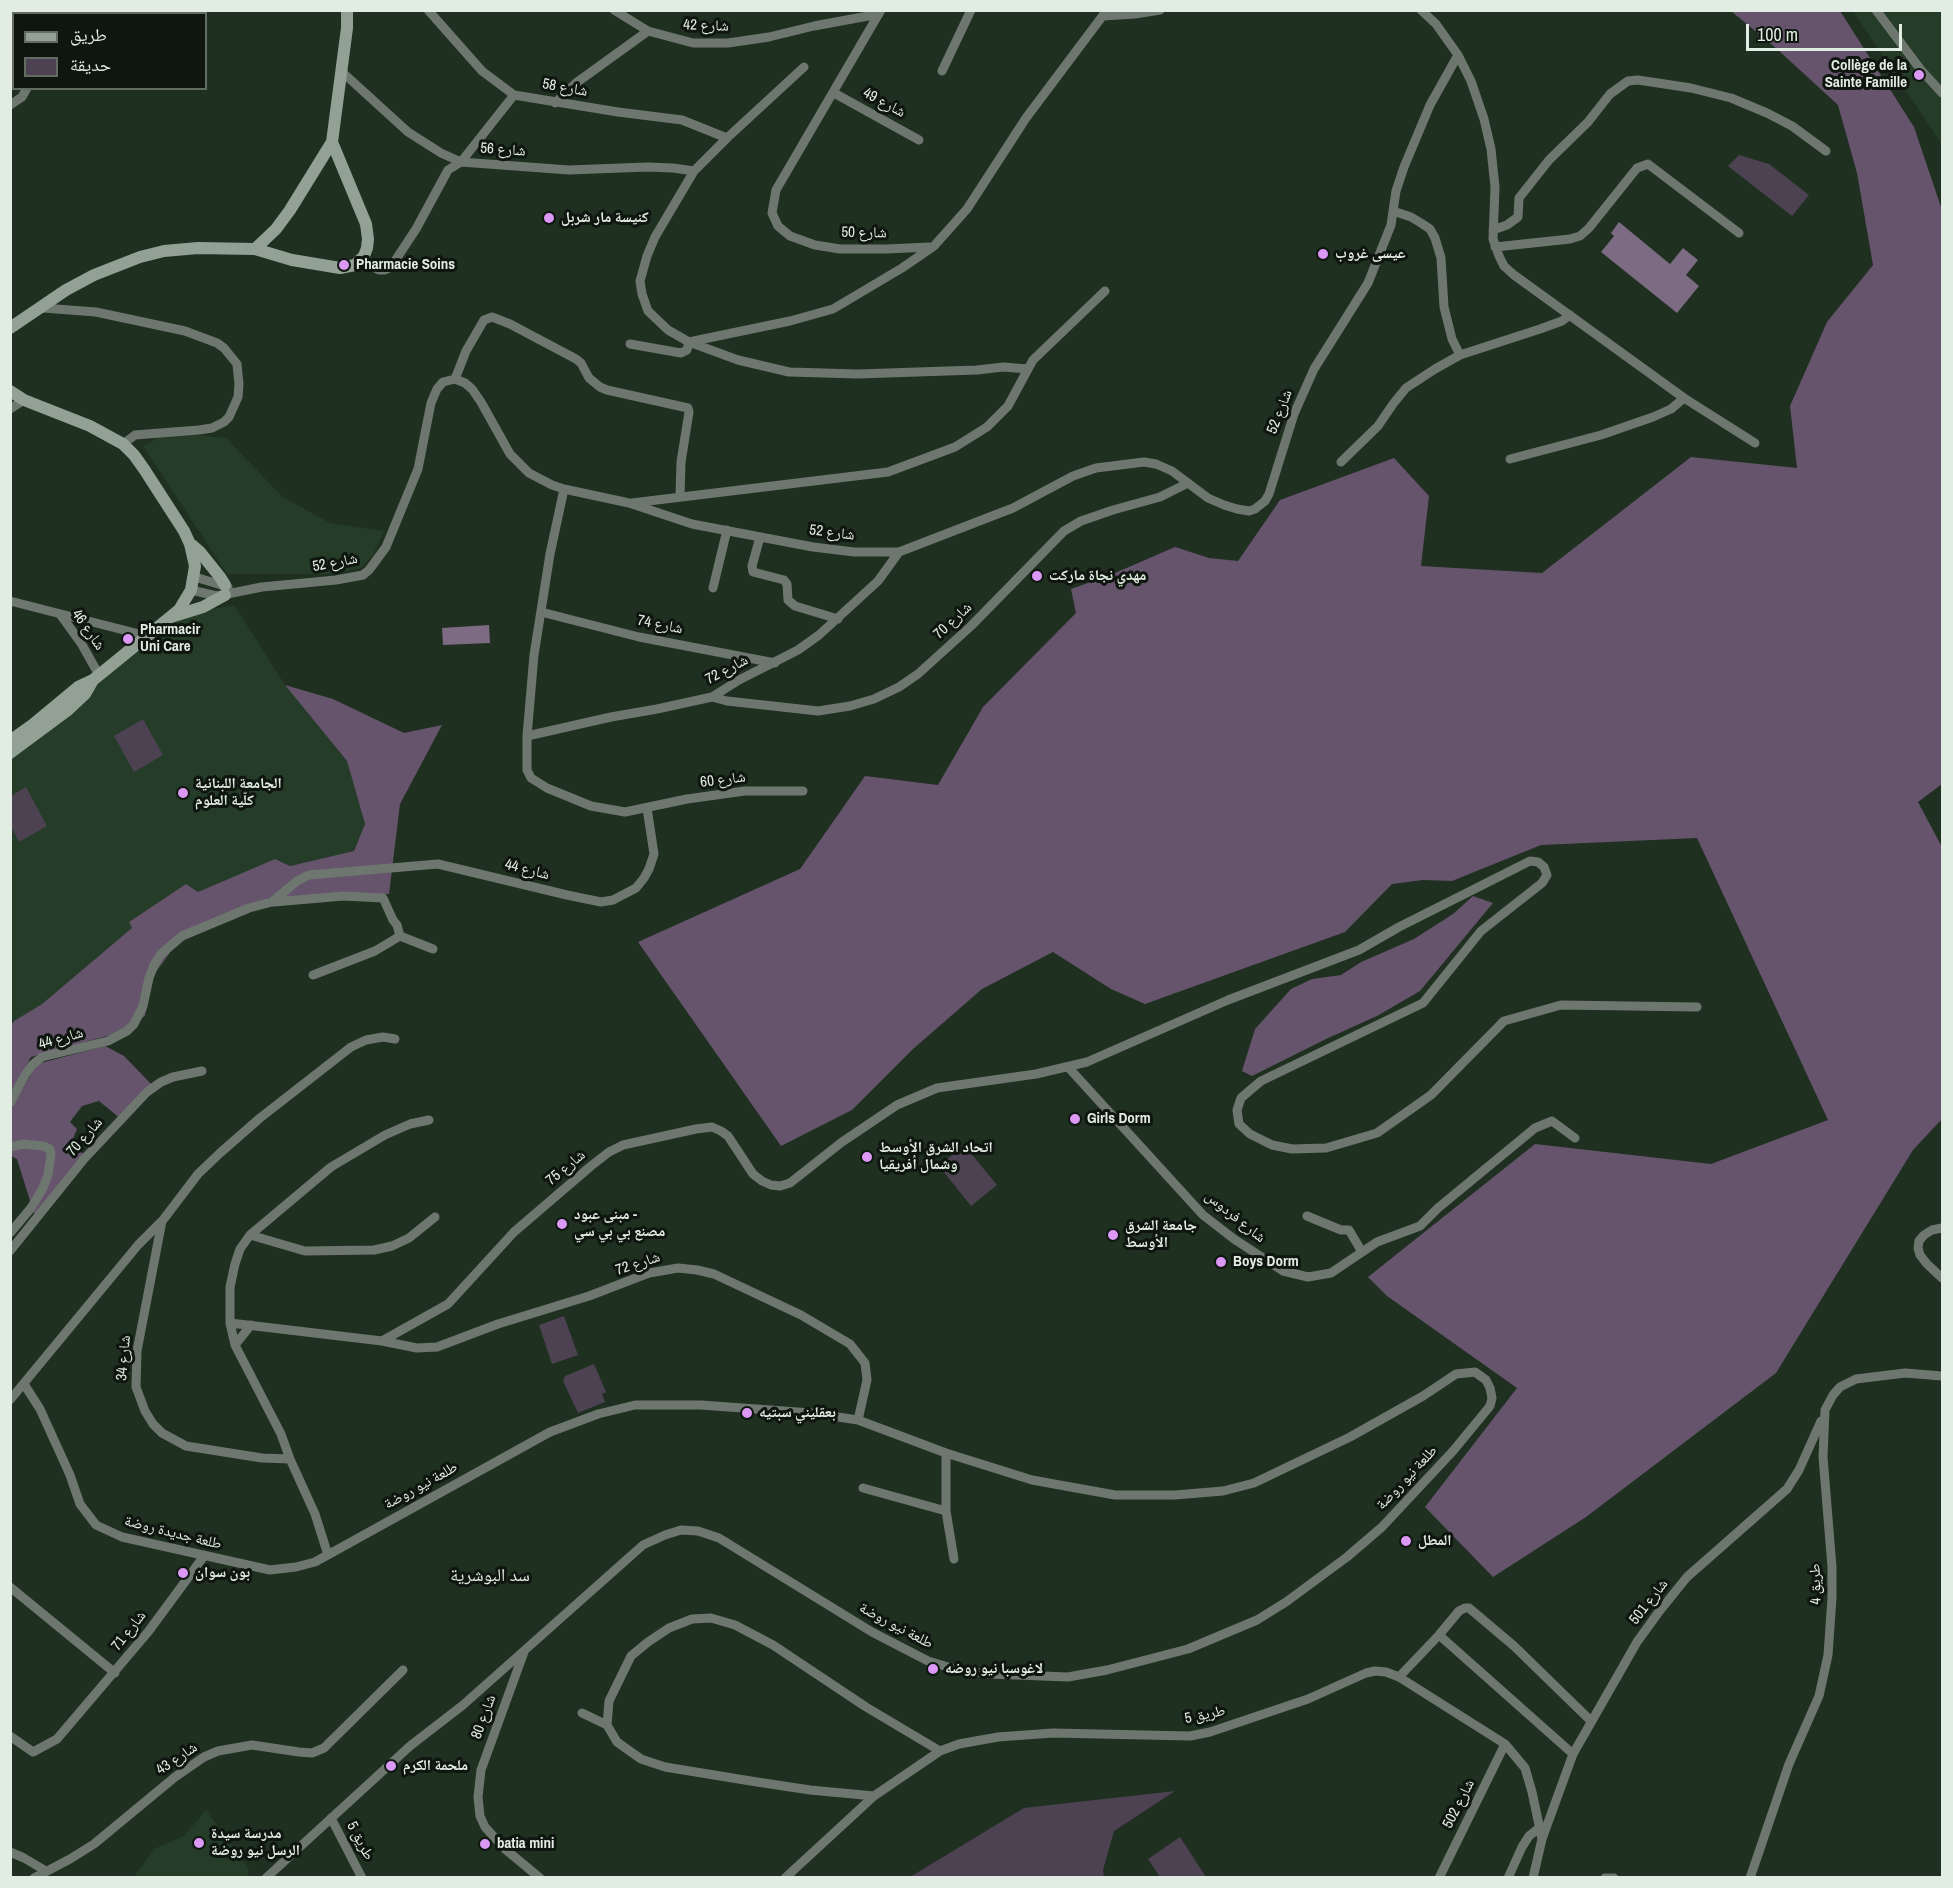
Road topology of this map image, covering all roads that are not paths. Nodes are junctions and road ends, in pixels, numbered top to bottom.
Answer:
1 (347, 10) edge
2 (428, 10) edge
3 (614, 10) edge
4 (971, 10) edge
5 (1160, 10) edge
6 (1421, 10) edge
7 (1876, 10) edge
8 (880, 12) edge
9 (1105, 13) edge
10 (648, 31) junction
11 (1458, 55) junction
12 (804, 67) dead end
13 (341, 71) junction
14 (942, 71) dead end
15 (26, 90) edge
16 (834, 93) junction
17 (1942, 93) edge
18 (514, 95) junction
19 (555, 103) junction
20 (10, 105) edge
21 (727, 138) junction
22 (919, 140) dead end
23 (332, 142) junction
24 (1827, 151) dead end
25 (461, 162) junction
26 (694, 171) junction
27 (1393, 211) junction
28 (1493, 230) junction
29 (1739, 233) dead end
30 (934, 246) junction
31 (1495, 247) junction
32 (255, 249) junction
33 (360, 261) junction
34 (1105, 291) dead end
35 (43, 308) junction
36 (1570, 315) junction
37 (10, 328) edge
38 (689, 342) junction
39 (630, 344) dead end
40 (1460, 355) junction
41 (1028, 369) junction
42 (455, 379) junction
43 (10, 391) edge
44 (1684, 398) junction
45 (24, 400) junction
46 (10, 409) edge
47 (1755, 442) dead end
48 (123, 444) junction
49 (1510, 459) dead end
50 (1341, 462) dead end
51 (1188, 483) junction
52 (564, 489) junction
53 (680, 496) junction
54 (629, 503) junction
55 (727, 530) junction
56 (760, 537) junction
57 (190, 544) junction
58 (899, 552) junction
59 (195, 577) junction
60 (713, 588) dead end
61 (191, 590) junction
62 (228, 591) junction
63 (11, 601) edge
64 (541, 612) junction
65 (60, 614) junction
66 (170, 617) junction
67 (838, 619) junction
68 (147, 636) junction
69 (775, 663) junction
70 (96, 677) junction
71 (712, 697) junction
72 (527, 736) junction
73 (10, 741) edge
74 (10, 753) edge
75 (803, 791) dead end
76 (647, 808) junction
77 (272, 902) junction
78 (399, 936) junction
79 (433, 949) dead end
80 (313, 975) dead end
81 (1697, 1007) dead end
82 (395, 1039) dead end
83 (1087, 1062) junction
84 (1068, 1067) junction
85 (202, 1071) dead end
86 (1084, 1085) junction
87 (10, 1103) edge
88 (429, 1120) dead end
89 (1575, 1138) dead end
90 (10, 1147) edge
91 (1307, 1216) dead end
92 (435, 1217) dead end
93 (163, 1220) junction
94 (1942, 1228) edge
95 (10, 1233) edge
96 (250, 1235) junction
97 (10, 1251) edge
98 (1362, 1252) junction
99 (1942, 1278) edge
100 (230, 1323) junction
101 (251, 1325) junction
102 (382, 1341) junction
103 (236, 1345) junction
104 (1942, 1376) edge
105 (24, 1384) junction
106 (10, 1400) edge
107 (1823, 1416) junction
108 (858, 1420) junction
109 (946, 1453) junction
110 (290, 1459) junction
111 (863, 1488) dead end
112 (946, 1511) junction
113 (328, 1555) junction
114 (204, 1556) junction
115 (954, 1558) dead end
116 (10, 1587) edge
117 (1439, 1635) junction
118 (525, 1650) junction
119 (403, 1670) dead end
120 (115, 1673) junction
121 (1399, 1677) junction
122 (582, 1713) dead end
123 (1591, 1721) junction
124 (607, 1725) junction
125 (10, 1736) edge
126 (1505, 1744) junction
127 (940, 1751) junction
128 (1573, 1754) junction
129 (874, 1796) junction
130 (331, 1818) junction
131 (1539, 1828) junction
132 (1542, 1839) junction
133 (10, 1852) edge
134 (46, 1871) junction
135 (34, 1878) edge
136 (266, 1878) edge
137 (362, 1878) edge
138 (540, 1878) edge
139 (785, 1878) edge
140 (1439, 1878) edge
141 (1508, 1878) edge
142 (1533, 1878) edge
143 (1605, 1878) edge
144 (1614, 1878) edge
145 (1750, 1878) edge

1 - 13 street
2 - 18 street, شارع 58
3 - 10 street, شارع 42
4 - 14 street
5 - 9 street
6 - 11 street
7 - 17 street
8 - 10 street, شارع 42
8 - 16 street, شارع 50
9 - 30 street
10 - 19 street
11 - 27 street, شارع 52
11 - 28 street
12 - 21 street
13 - 23 street
13 - 25 street, شارع 56
15 - 20 street
16 - 22 street, شارع 49
16 - 30 street, شارع 50
18 - 19 street, شارع 58
18 - 25 street
19 - 21 street, شارع 58
21 - 26 street
23 - 32 street
23 - 33 street
24 - 28 street
25 - 26 street, شارع 56
25 - 33 street
26 - 38 street
27 - 40 street
27 - 51 street, شارع 52
28 - 31 street
29 - 31 street
30 - 38 street
31 - 36 street
32 - 33 street
32 - 35 street
34 - 41 street
35 - 37 street
35 - 48 street
36 - 40 street
36 - 44 street
38 - 39 street
38 - 41 street
40 - 50 street
41 - 53 street
42 - 52 street, شارع 52
42 - 53 street
42 - 62 street, شارع 52
43 - 45 street
44 - 47 street
44 - 49 street
45 - 46 street
45 - 48 street
48 - 57 street
51 - 58 street, شارع 52
51 - 71 street, شارع 70
52 - 54 street, شارع 52
52 - 64 street
53 - 54 street
54 - 55 street, شارع 52
55 - 56 street, شارع 52
55 - 60 street
56 - 58 street, شارع 52
56 - 67 street
57 - 59 street
57 - 62 street
58 - 67 street, شارع 72
59 - 61 street
59 - 62 street
61 - 62 street
61 - 66 street
62 - 66 street
63 - 65 street, شارع 46
64 - 69 street, شارع 74
64 - 72 street
65 - 68 street
65 - 70 street, شارع 46
66 - 68 street
67 - 69 street, شارع 72
68 - 70 street
69 - 71 street, شارع 72
70 - 73 street
70 - 74 street
71 - 72 street, شارع 72
72 - 76 street
75 - 76 street, شارع 60
76 - 77 street, شارع 44
77 - 78 street
77 - 87 street, شارع 44
78 - 79 street
78 - 80 street
81 - 83 street
82 - 93 street, شارع 34
83 - 84 street
83 - 86 street
84 - 86 street, شارع فردوس
84 - 102 street, شارع 75
85 - 97 street, شارع 70
86 - 98 street, شارع فردوس
88 - 96 street
89 - 98 street, شارع فردوس
90 - 95 street
91 - 98 street
92 - 96 street
93 - 105 street, شارع 34
93 - 110 street, شارع 34
94 - 99 street
96 - 100 street
100 - 101 street
100 - 103 street
101 - 102 street
101 - 103 street
102 - 108 street, شارع 72
103 - 110 street
104 - 107 street
105 - 106 street, شارع 34
105 - 114 street, طلعة جديدة روضة
107 - 123 street, شارع 501
107 - 145 street, طريق 4
108 - 109 street, طلعة نيو روضة
108 - 113 street, طلعة نيو روضة
109 - 112 street
109 - 118 street, طلعة نيو روضة
110 - 113 street
111 - 112 street
112 - 115 street
113 - 114 street, طلعة جديدة روضة
114 - 120 street, شارع 71
116 - 120 street, شارع 71
117 - 121 street
117 - 123 street
117 - 128 street
118 - 130 street, طلعة نيو روضة
118 - 138 street, شارع 80
119 - 134 street, شارع 43
120 - 125 street
121 - 126 street, طريق 5
121 - 127 street, طريق 5
122 - 124 street
123 - 128 street, شارع 501
124 - 127 street
124 - 129 street
126 - 131 street, طريق 5
126 - 140 street, شارع 502
127 - 129 street, طريق 5
128 - 132 street, شارع 501
129 - 139 street, طريق 5
130 - 136 street, طلعة نيو روضة
130 - 137 street, طريق 5
131 - 132 street, طريق 5
131 - 141 street
132 - 142 street, طريق 5
133 - 134 street
134 - 135 street, شارع 43
143 - 144 street

